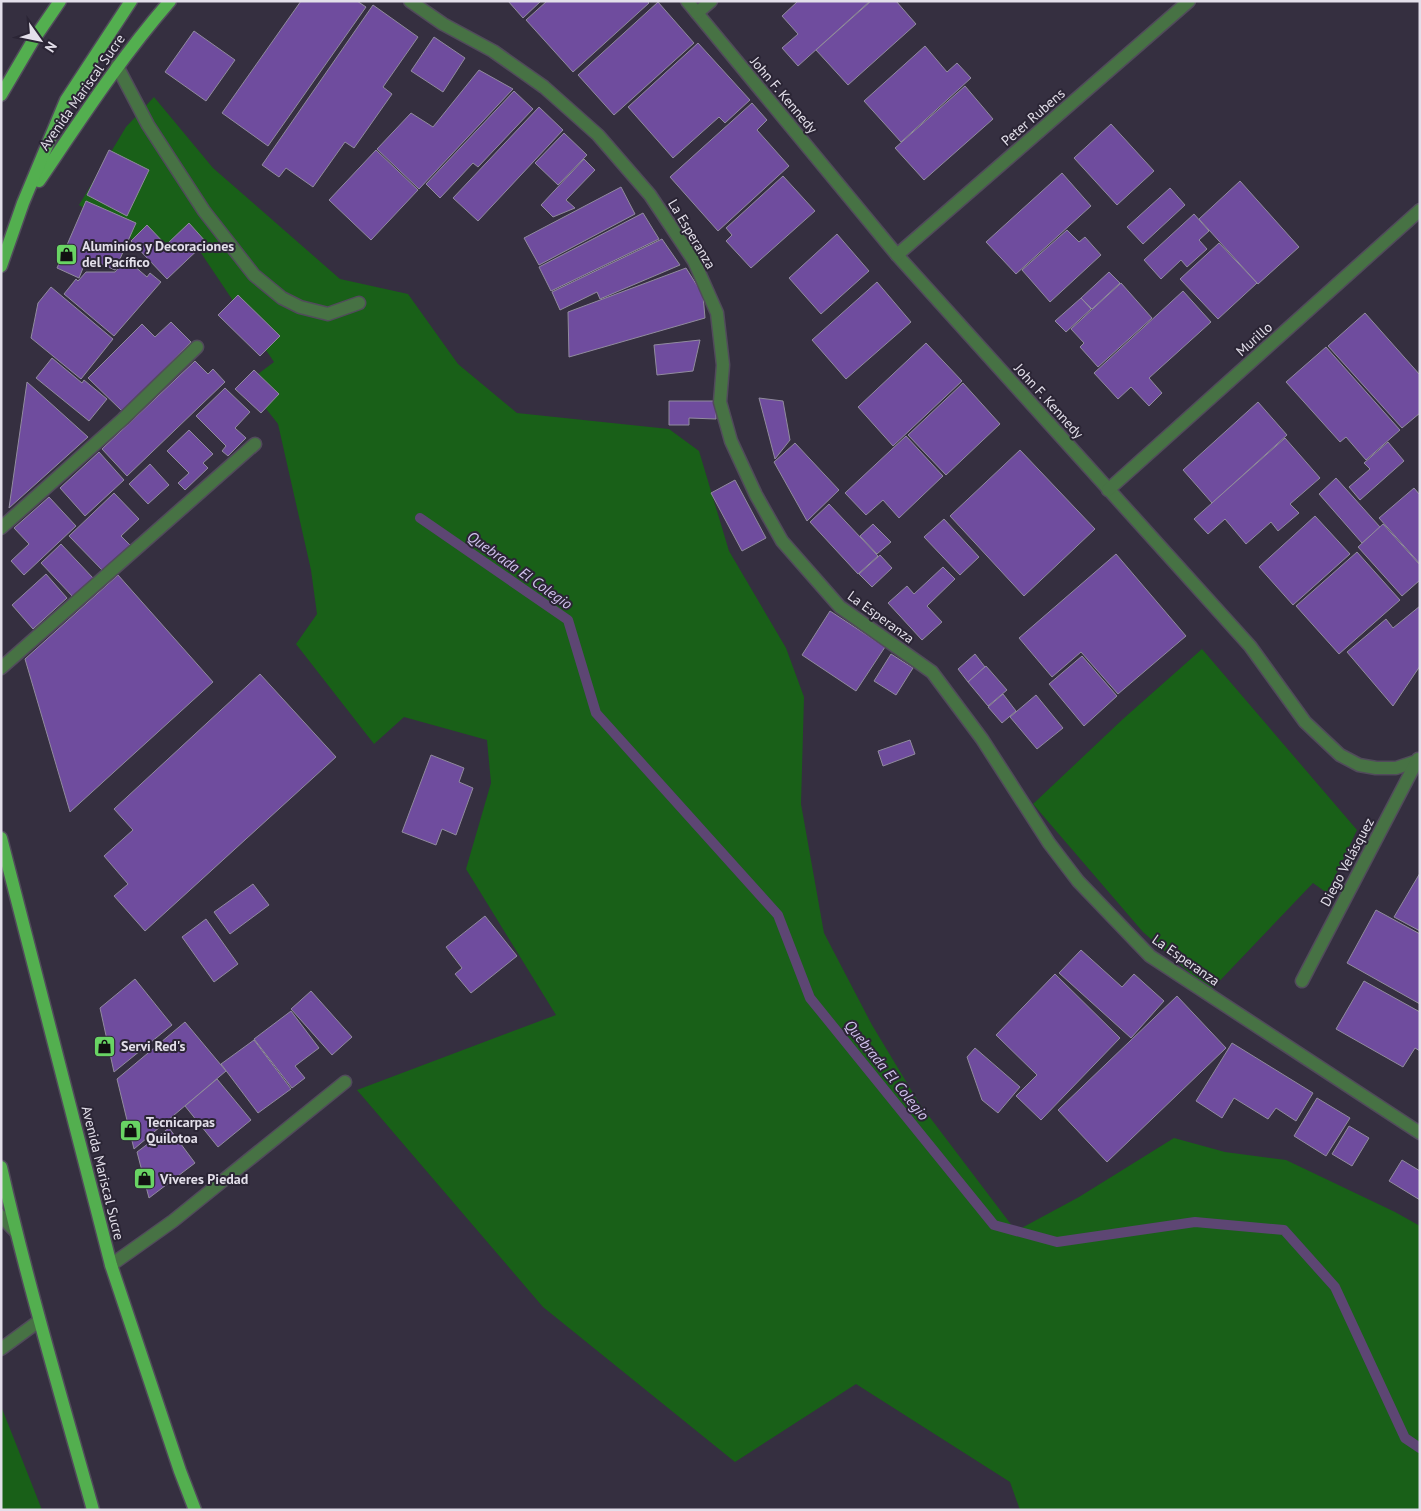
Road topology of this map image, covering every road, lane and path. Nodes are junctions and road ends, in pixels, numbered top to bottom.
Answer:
1 (60, 1) edge
2 (131, 1) edge
3 (170, 1) edge
4 (410, 1) edge
5 (687, 1) edge
6 (711, 1) edge
7 (1189, 1) edge
8 (697, 13) junction
9 (117, 66) junction
10 (1, 95) edge
11 (23, 203) junction
12 (1420, 210) edge
13 (897, 255) junction
14 (1, 266) edge
15 (358, 303) dead end
16 (197, 347) dead end
17 (256, 444) dead end
18 (1108, 490) junction
19 (1, 528) edge
20 (1, 668) edge
21 (1418, 759) edge
22 (1, 838) edge
23 (1302, 981) dead end
24 (345, 1082) dead end
25 (1420, 1133) edge
26 (1, 1167) edge
27 (1, 1216) edge
28 (15, 1230) junction
29 (111, 1265) junction
30 (39, 1321) junction
31 (1, 1349) edge
32 (94, 1510) edge
33 (195, 1510) edge

1 - 10 main road
2 - 11 main road, Avenida Mariscal Sucre
3 - 9 main road, Avenida Mariscal Sucre
4 - 25 street, La Esperanza
5 - 8 street, John F. Kennedy
6 - 8 street
7 - 13 street, Peter Rubens
8 - 13 street, John F. Kennedy
9 - 11 main road, Avenida Mariscal Sucre
9 - 15 street
11 - 14 main road, Avenida Mariscal Sucre
12 - 18 street, Murillo
13 - 18 street, John F. Kennedy
16 - 19 street
17 - 20 street
18 - 21 street, John F. Kennedy
21 - 23 street, Diego Velásquez
22 - 29 main road, Avenida Mariscal Sucre
24 - 29 street
26 - 28 main road
27 - 28 street
28 - 30 main road
29 - 33 main road, Avenida Mariscal Sucre
30 - 31 street
30 - 32 main road

